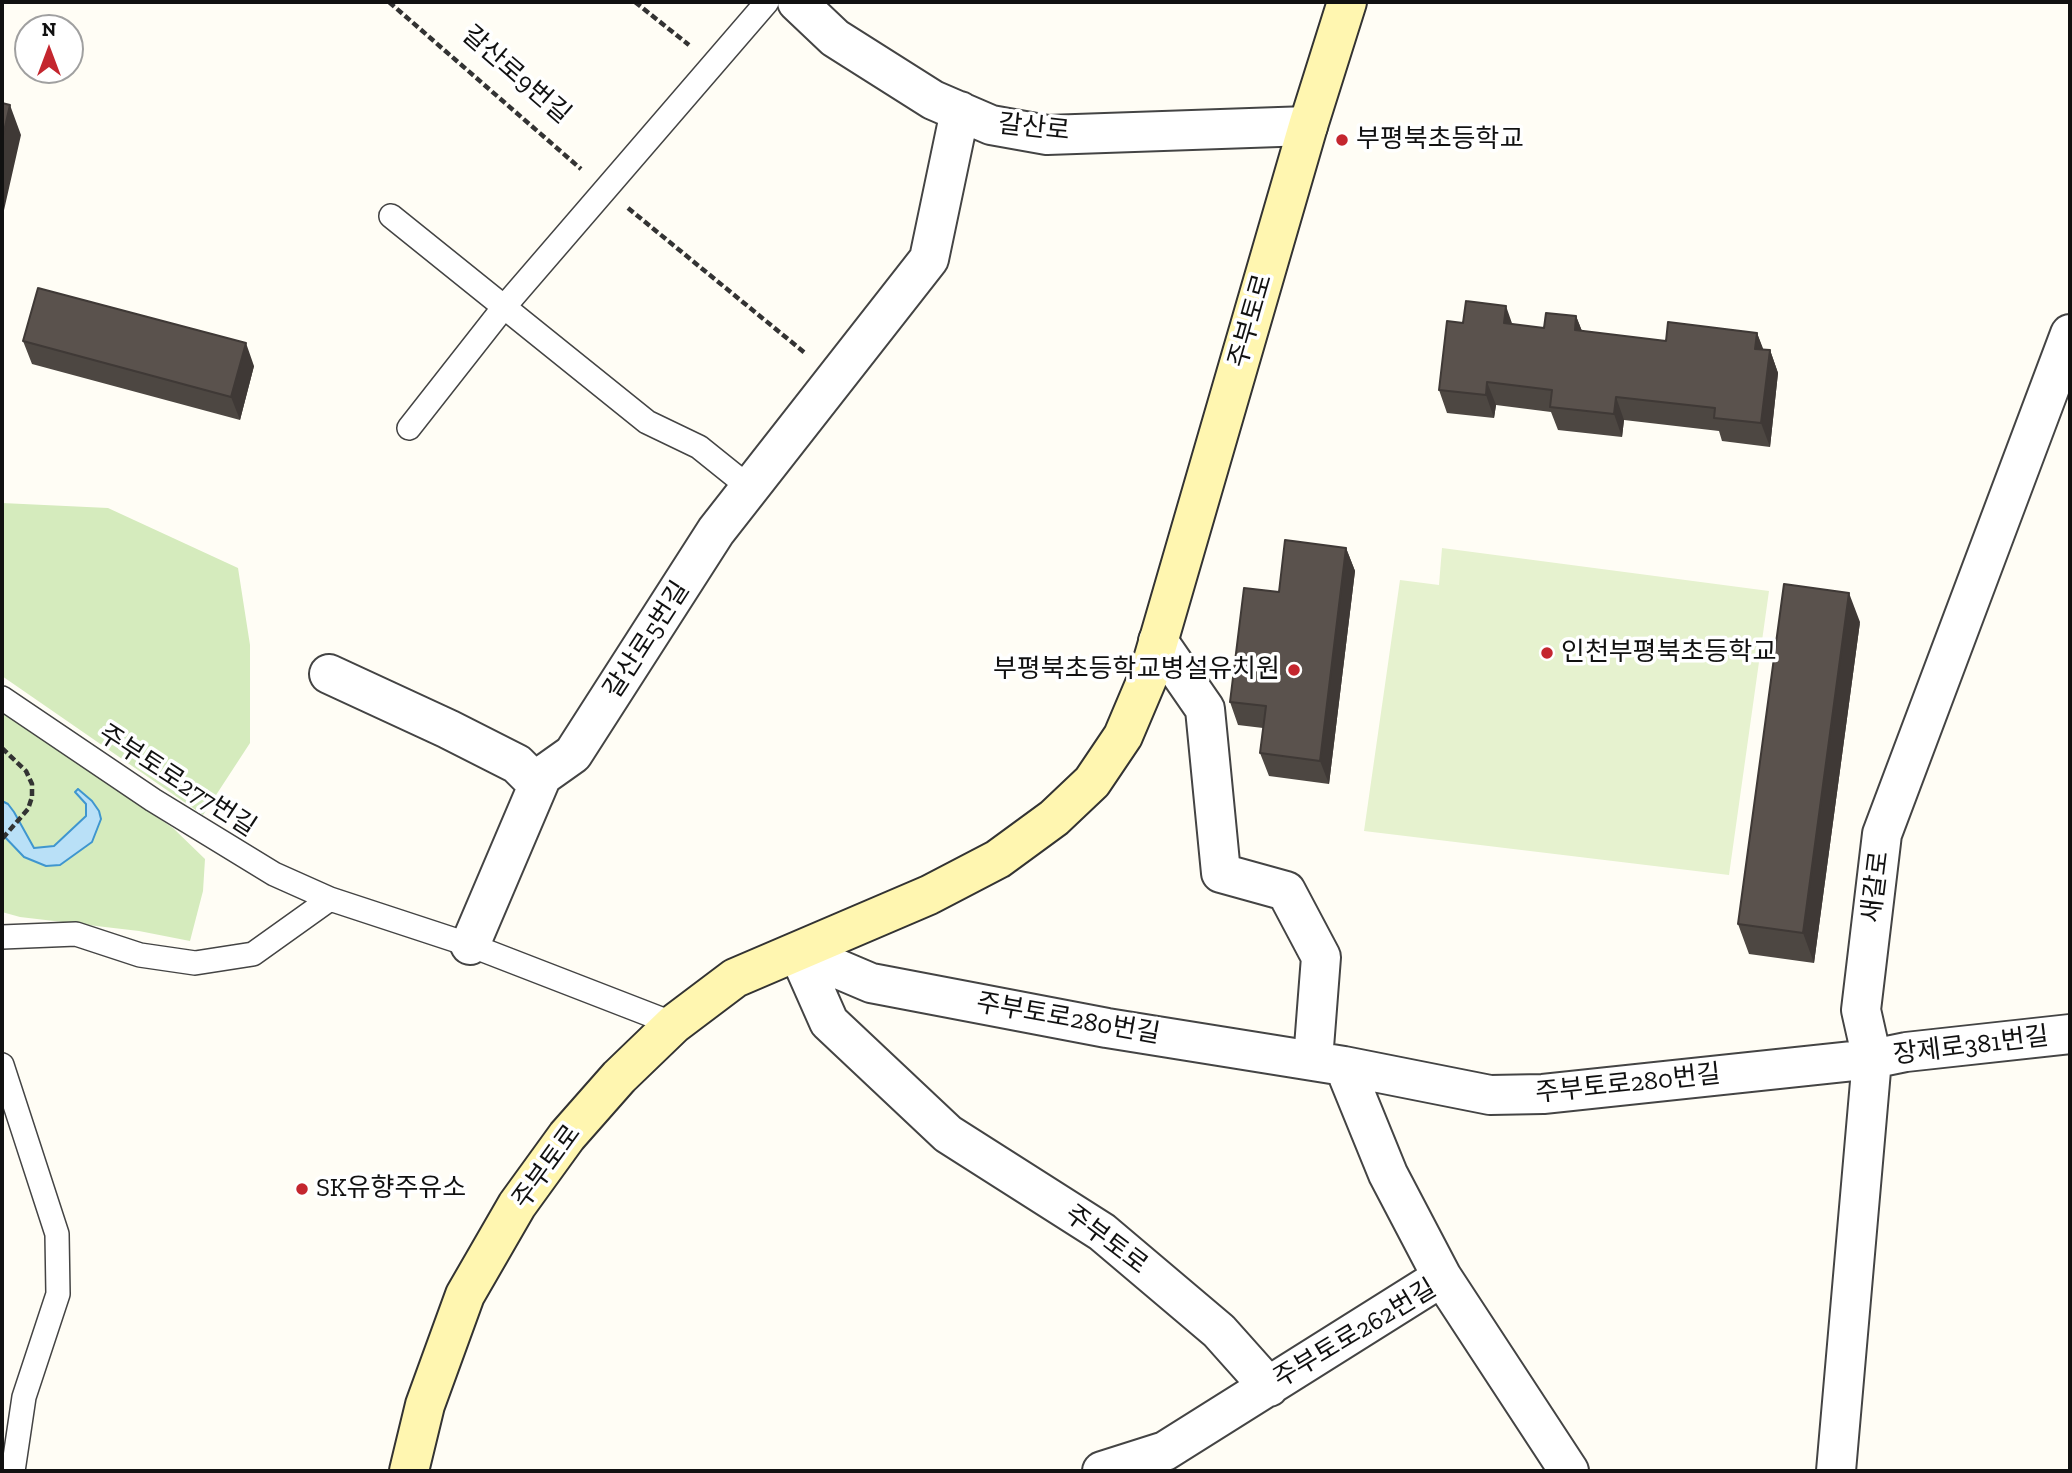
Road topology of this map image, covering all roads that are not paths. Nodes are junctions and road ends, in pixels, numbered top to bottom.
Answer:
1 (768, 2) edge
2 (797, 2) edge
3 (1347, 2) edge
4 (960, 111) junction
5 (1308, 126) junction
6 (391, 216) dead end
7 (504, 307) junction
8 (2070, 334) edge
9 (2061, 382) edge
10 (409, 428) dead end
11 (750, 488) junction
12 (1158, 641) junction
13 (329, 674) dead end
14 (2, 698) edge
15 (538, 785) junction
16 (330, 899) junction
17 (2, 937) edge
18 (470, 945) junction
19 (798, 952) junction
20 (674, 1024) junction
21 (2070, 1034) edge
22 (1872, 1059) junction
23 (1329, 1063) junction
24 (2, 1065) edge
25 (1442, 1277) junction
26 (1269, 1387) junction
27 (13, 1471) edge
28 (409, 1471) edge
29 (1101, 1471) edge
30 (1569, 1471) edge
31 (1836, 1471) edge

1 - 7 lane
2 - 4 street, 갈산로
3 - 5 main road, 주부토로
4 - 5 street, 갈산로
4 - 11 street, 갈산로5번길
5 - 12 main road, 주부토로
6 - 7 lane
7 - 10 lane
7 - 11 lane
8 - 9 street, 새갈로
9 - 22 street, 새갈로
11 - 15 street, 갈산로5번길
12 - 19 main road, 주부토로
12 - 23 street
13 - 15 street
14 - 16 lane, 주부토로277번길
15 - 18 street, 갈산로5번길
16 - 17 lane
16 - 18 lane, 주부토로277번길
18 - 20 lane, 주부토로277번길
19 - 20 main road, 주부토로
19 - 23 street, 주부토로280번길
19 - 26 street, 주부토로
20 - 28 main road, 주부토로
21 - 22 street, 장제로381번길
22 - 23 street, 주부토로280번길
22 - 31 street, 새갈로
23 - 25 street
24 - 27 lane
25 - 26 street, 주부토로262번길
25 - 30 street, 주부토로262번길
26 - 29 street, 주부토로262번길

